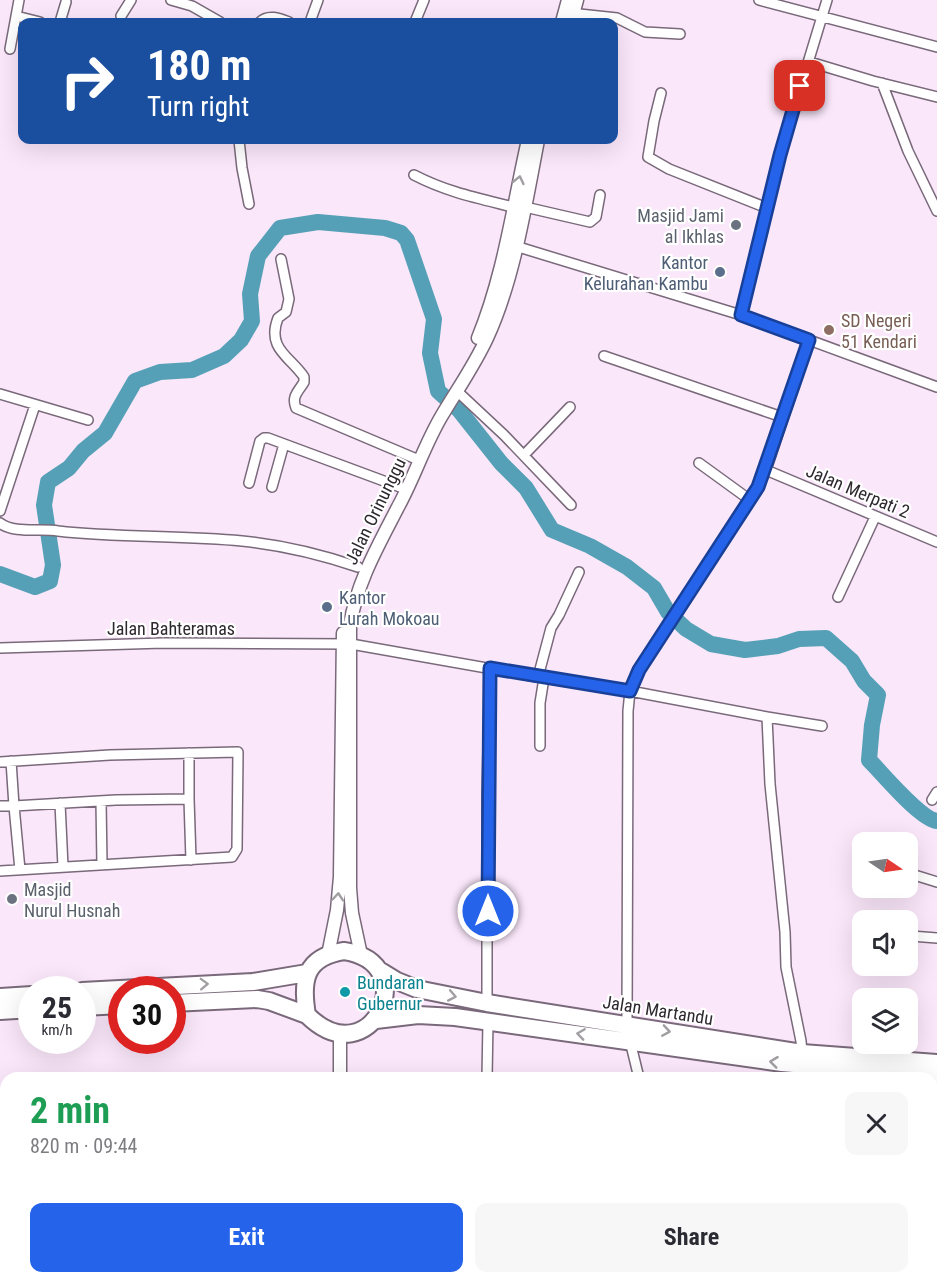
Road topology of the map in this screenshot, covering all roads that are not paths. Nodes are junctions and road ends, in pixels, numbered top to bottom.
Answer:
1 (19, 0) edge
2 (131, 0) edge
3 (171, 0) edge
4 (318, 0) edge
5 (424, 0) edge
6 (577, 0) edge
7 (759, 0) edge
8 (827, 0) edge
9 (66, 2) dead end
10 (568, 14) edge
11 (16, 16) junction
12 (121, 16) dead end
13 (24, 18) edge
14 (61, 18) edge
15 (213, 18) edge
16 (311, 18) edge
17 (417, 18) edge
18 (822, 18) junction
19 (680, 34) dead end
20 (937, 47) edge
21 (10, 49) dead end
22 (810, 62) junction
23 (882, 83) junction
24 (661, 93) dead end
25 (936, 93) edge
26 (239, 144) edge
27 (527, 144) edge
28 (537, 144) edge
29 (414, 175) dead end
30 (600, 195) dead end
31 (249, 204) dead end
32 (519, 207) junction
33 (767, 208) junction
34 (937, 210) edge
35 (511, 245) junction
36 (282, 259) dead end
37 (741, 315) junction
38 (809, 340) junction
39 (604, 356) dead end
40 (937, 387) edge
41 (0, 394) edge
42 (454, 395) junction
43 (35, 405) junction
44 (570, 407) dead end
45 (440, 414) junction
46 (782, 417) junction
47 (88, 420) dead end
48 (284, 444) junction
49 (524, 455) junction
50 (414, 458) junction
51 (699, 464) dead end
52 (766, 470) junction
53 (249, 483) dead end
54 (272, 487) dead end
55 (400, 487) junction
56 (750, 500) junction
57 (571, 505) dead end
58 (0, 511) edge
59 (876, 517) junction
60 (0, 523) edge
61 (937, 542) edge
62 (358, 567) junction
63 (579, 572) dead end
64 (838, 597) dead end
65 (347, 644) junction
66 (0, 648) edge
67 (490, 668) junction
68 (541, 678) junction
69 (630, 691) junction
70 (767, 717) junction
71 (822, 726) dead end
72 (540, 746) dead end
73 (189, 753) junction
74 (11, 761) junction
75 (0, 762) edge
76 (189, 799) junction
77 (101, 801) junction
78 (60, 803) junction
79 (0, 806) edge
80 (14, 806) junction
81 (191, 860) junction
82 (102, 865) junction
83 (63, 867) junction
84 (20, 870) junction
85 (0, 871) edge
86 (918, 876) edge
87 (937, 882) edge
88 (918, 937) edge
89 (937, 939) edge
90 (328, 955) junction
91 (361, 955) junction
92 (379, 970) junction
93 (307, 973) junction
94 (96, 990) edge
95 (18, 996) edge
96 (0, 997) edge
97 (186, 1002) edge
98 (488, 1003) junction
99 (18, 1010) edge
100 (0, 1011) edge
101 (307, 1015) junction
102 (376, 1020) junction
103 (488, 1021) junction
104 (628, 1033) junction
105 (340, 1034) junction
106 (937, 1063) edge
107 (804, 1066) edge
108 (340, 1072) edge
109 (487, 1072) edge
110 (638, 1072) edge
111 (884, 1072) edge

1 - 11 street
2 - 12 street
3 - 15 street
4 - 16 street
5 - 17 street
6 - 10 street
7 - 18 street
8 - 18 street
9 - 14 street
10 - 19 street
11 - 13 street
11 - 21 street
18 - 20 street
18 - 22 street
22 - 23 street
22 - 33 street
23 - 25 street
23 - 34 street
24 - 33 street
26 - 31 street
32 -> 27 street, Jalan Orinunggu
28 - 32 street, Jalan Orinunggu
29 - 32 street
30 - 32 street
32 - 35 street, Jalan Orinunggu
33 - 37 street
35 - 37 street
35 - 42 street, Jalan Orinunggu
36 - 50 street
37 - 38 street
38 - 40 street
38 - 46 street
39 - 46 street
41 - 43 street
42 - 45 street, Jalan Orinunggu
42 - 49 street
43 - 47 street
43 - 58 street
44 - 49 street
45 - 50 street, Jalan Orinunggu
45 - 65 street, Jalan Orinunggu
46 - 52 street
48 - 53 street
48 - 54 street
48 - 55 street
49 - 57 street
50 - 55 street, Jalan Orinunggu
51 - 56 street
52 - 56 street
52 - 59 street, Jalan Merpati 2
55 - 62 street, Jalan Orinunggu
56 - 69 street
59 - 61 street, Jalan Merpati 2
59 - 64 street
60 - 62 street
62 - 65 street, Jalan Orinunggu
63 - 68 street
65 - 66 street, Jalan Bahteramas
65 - 67 street, Jalan Bahteramas
90 -> 65 street, Jalan Orinunggu
65 - 91 street, Jalan Orinunggu
67 - 68 street, Jalan Bahteramas
67 - 98 street
68 - 69 street, Jalan Bahteramas
68 - 72 street
69 - 70 street, Jalan Bahteramas
69 - 104 street
70 - 71 street, Jalan Bahteramas
70 - 107 street
73 - 74 street
73 - 76 street
73 - 81 street
74 - 75 street
74 - 80 street
76 - 77 street
76 - 81 street
77 - 78 street
77 - 82 street
78 - 80 street
78 - 83 street
79 - 80 street
80 - 84 street
81 - 82 street
82 - 83 street
83 - 84 street
84 - 85 street
86 - 87 street
88 - 89 street
90 - 91 highway
90 - 93 highway
91 - 92 highway
92 -> 98 highway, Jalan Martandu
92 - 102 highway
94 -> 93 highway
93 - 101 highway
95 - 96 highway
97 - 101 highway
98 - 104 highway, Jalan Martandu
99 - 100 highway
101 - 105 highway
102 - 103 highway, Jalan Martandu
102 - 105 highway
104 -> 103 highway, Jalan Martandu
103 - 109 street
104 - 107 highway, Jalan Martandu
104 - 110 street
105 - 108 street
106 - 107 highway, Jalan Martandu
107 - 111 highway, Jalan Martandu

